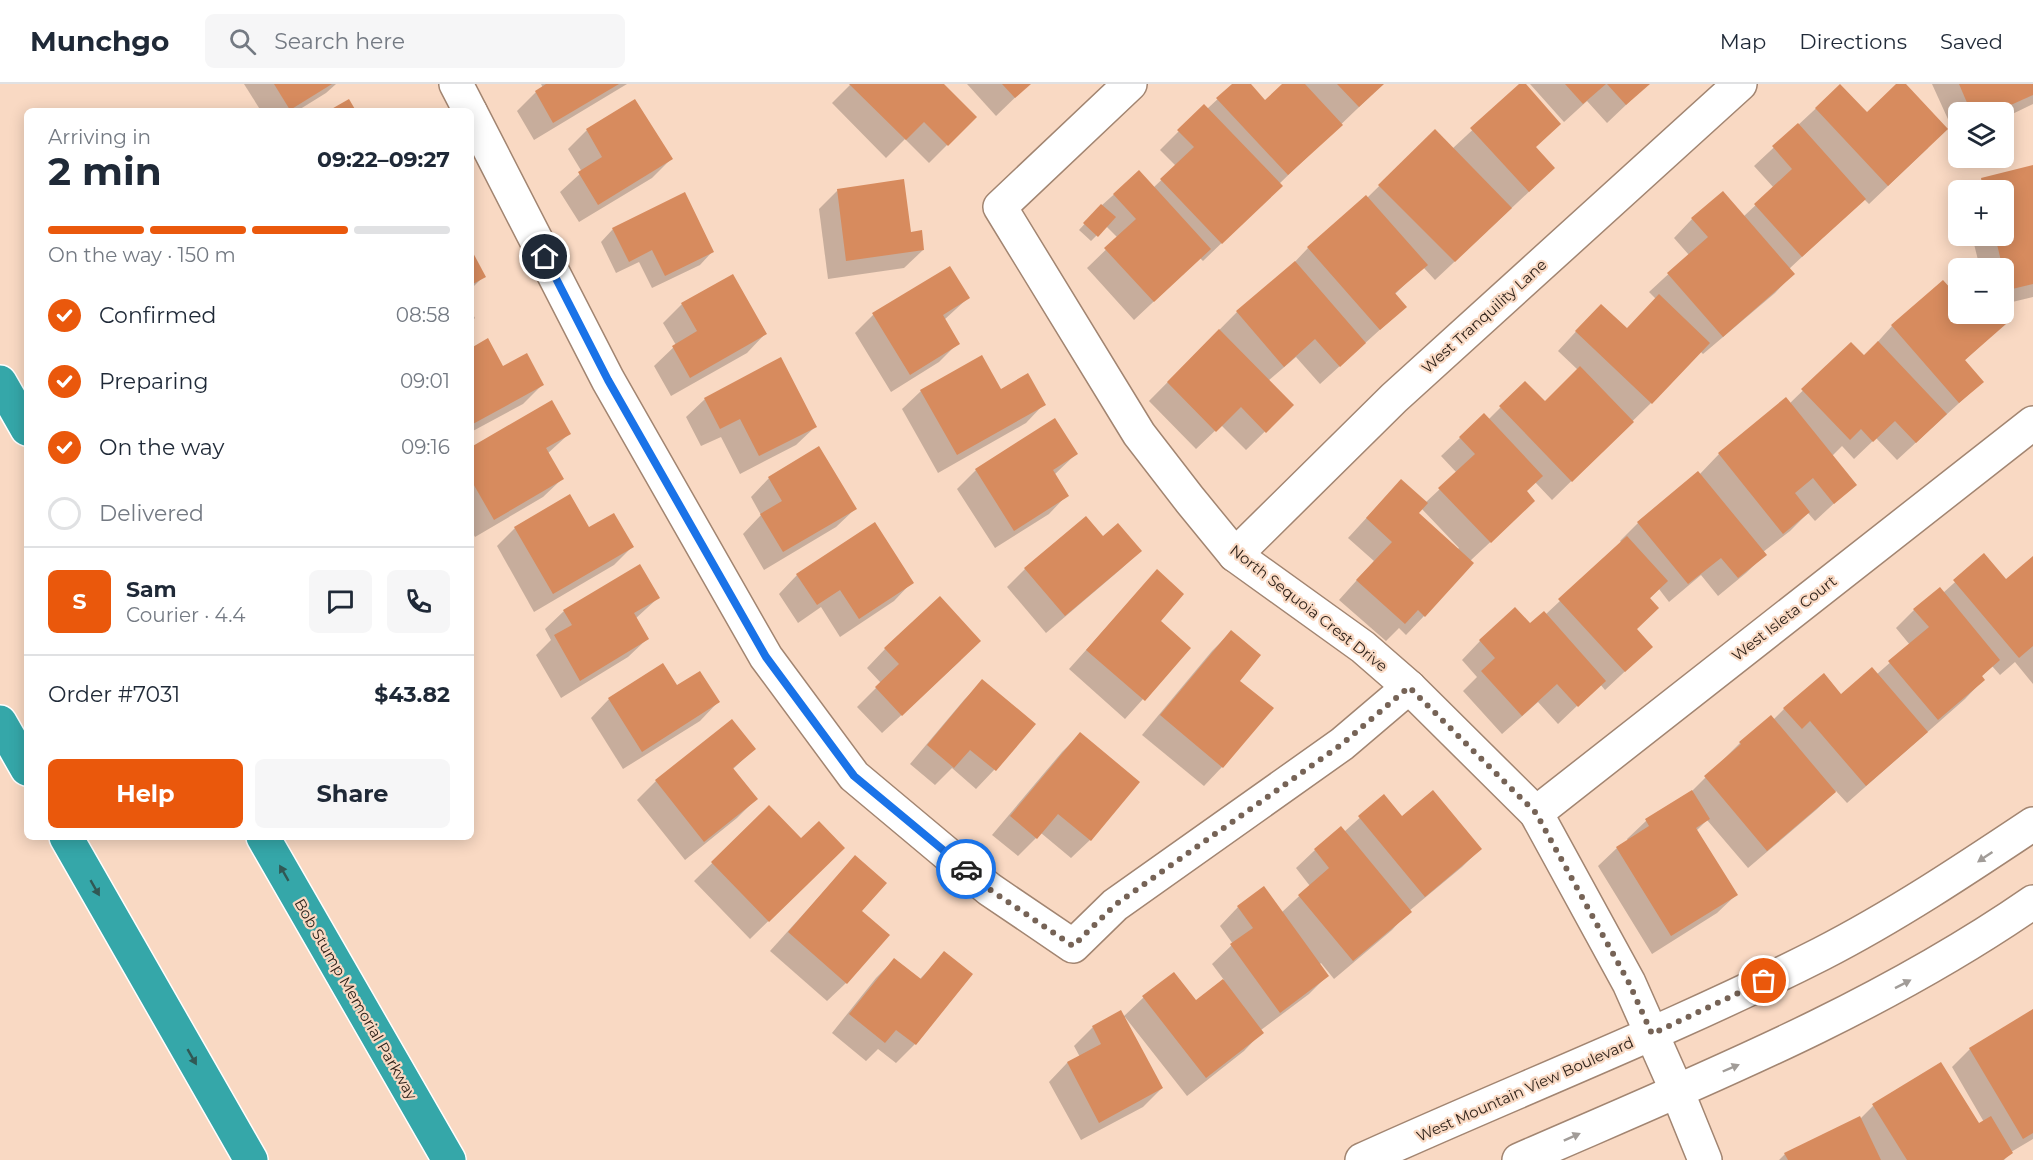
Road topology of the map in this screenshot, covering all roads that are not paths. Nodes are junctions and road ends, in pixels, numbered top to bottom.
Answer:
1 (456, 84) edge
2 (1130, 84) edge
3 (1740, 84) edge
4 (468, 108) edge
5 (474, 120) edge
6 (0, 382) edge
7 (2033, 423) edge
8 (24, 424) edge
9 (1235, 555) junction
10 (1409, 687) junction
11 (0, 722) edge
12 (24, 764) edge
13 (1536, 813) junction
14 (2033, 824) edge
15 (68, 840) edge
16 (265, 840) edge
17 (2033, 902) edge
18 (1652, 1034) junction
19 (1677, 1090) junction
20 (251, 1160) edge
21 (449, 1160) edge
22 (1362, 1160) edge
23 (1519, 1160) edge
24 (1705, 1160) edge

1 - 4 street
2 - 9 street, North Sequoia Crest Drive
3 - 9 street, West Tranquility Lane
5 - 10 street
6 - 8 highway
7 - 13 street, West Isleta Court
9 - 10 street, North Sequoia Crest Drive
10 - 13 street, North Sequoia Crest Drive
11 - 12 highway
13 - 18 street, North Sequoia Crest Drive
14 -> 18 street, West Mountain View Boulevard
15 -> 20 highway
21 -> 16 highway, Bob Stump Memorial Parkway
19 -> 17 street
18 - 19 street, North Sequoia Crest Drive
18 - 22 street, West Mountain View Boulevard
23 -> 19 street
19 - 24 street, North Sequoia Crest Drive

